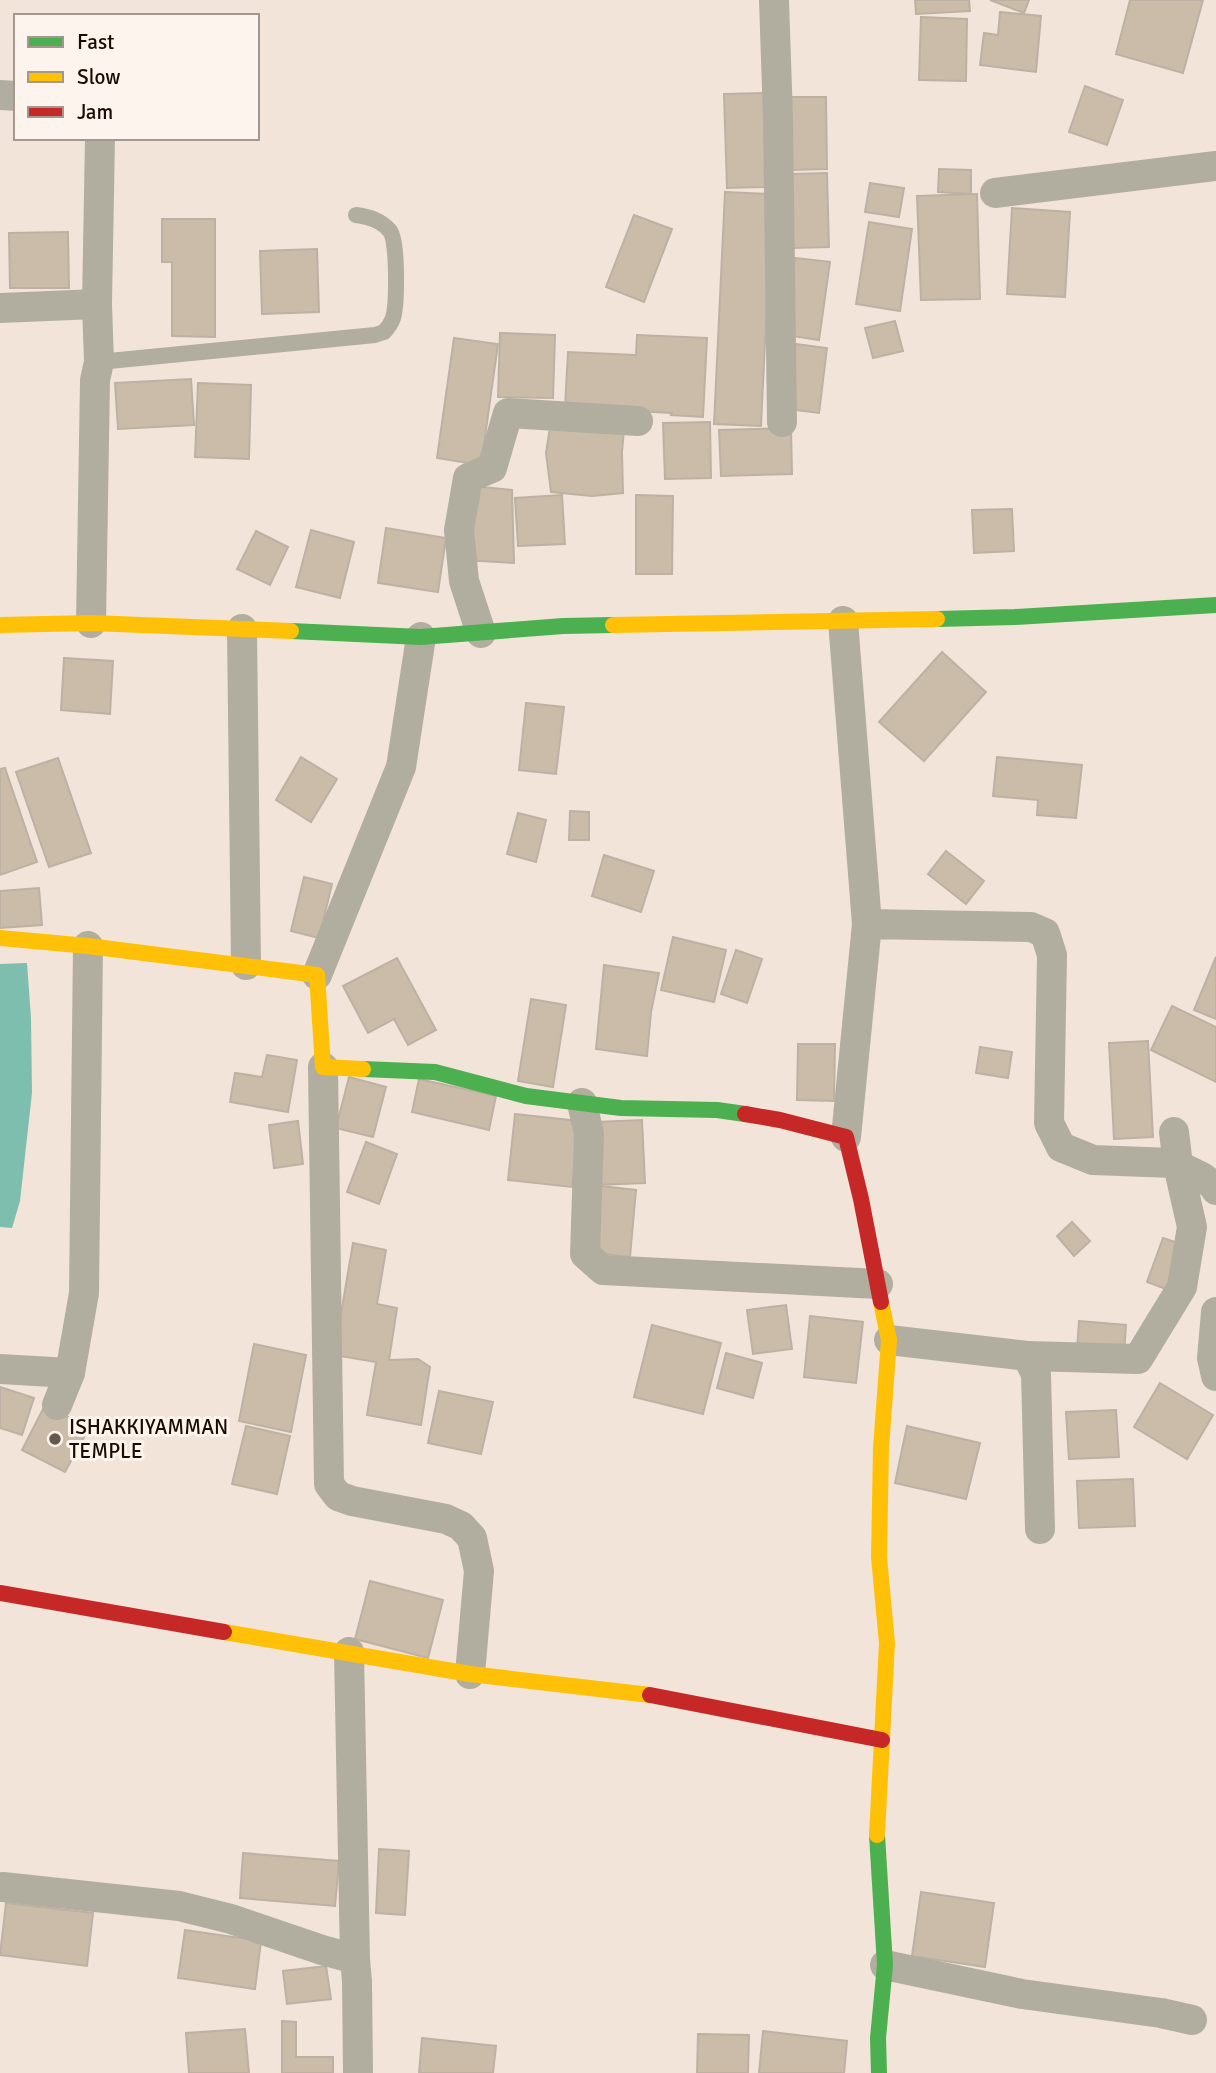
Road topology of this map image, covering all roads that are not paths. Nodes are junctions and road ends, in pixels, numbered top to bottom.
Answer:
1 (774, 0) edge
2 (100, 140) edge
3 (1216, 166) edge
4 (995, 193) dead end
5 (356, 215) dead end
6 (97, 304) junction
7 (0, 308) edge
8 (99, 362) junction
9 (638, 421) dead end
10 (782, 422) dead end
11 (1216, 605) edge
12 (843, 621) junction
13 (91, 623) junction
14 (0, 625) edge
15 (242, 629) junction
16 (481, 633) junction
17 (421, 637) junction
18 (867, 924) junction
19 (0, 938) edge
20 (88, 946) junction
21 (246, 965) junction
22 (317, 975) junction
23 (323, 1067) junction
24 (582, 1103) junction
25 (1174, 1132) dead end
26 (846, 1137) junction
27 (1178, 1165) junction
28 (1216, 1189) edge
29 (878, 1284) junction
30 (1216, 1312) edge
31 (889, 1340) junction
32 (1027, 1356) junction
33 (0, 1369) edge
34 (70, 1373) junction
35 (1216, 1376) edge
36 (57, 1405) dead end
37 (1040, 1529) dead end
38 (0, 1592) edge
39 (349, 1652) junction
40 (470, 1674) junction
41 (882, 1740) junction
42 (4, 1886) dead end
43 (355, 1959) junction
44 (885, 1965) junction
45 (1192, 2020) dead end
46 (358, 2073) edge
47 (879, 2073) edge

1 - 10 street
2 - 6 street
3 - 4 street
5 - 8 lane
6 - 7 street
6 - 8 street
8 - 13 street
9 - 16 street
11 - 12 street
12 - 16 street
12 - 18 street
13 - 14 street
13 - 15 street
15 - 17 street
15 - 21 street
16 - 17 street
17 - 22 street
18 - 26 street
18 - 27 street
19 - 20 street
20 - 21 street
20 - 34 street
21 - 22 street
22 - 23 street
23 - 24 street
23 - 40 street
24 - 26 street
24 - 29 street
25 - 27 street
26 - 29 street
27 - 28 street
27 - 32 street
29 - 31 street
30 - 35 street
31 - 32 street
31 - 41 street
32 - 37 street
33 - 34 street
34 - 36 street
38 - 39 street
39 - 40 street
39 - 43 street
40 - 41 street
41 - 44 street
42 - 43 street
43 - 46 street
44 - 45 street
44 - 47 street

